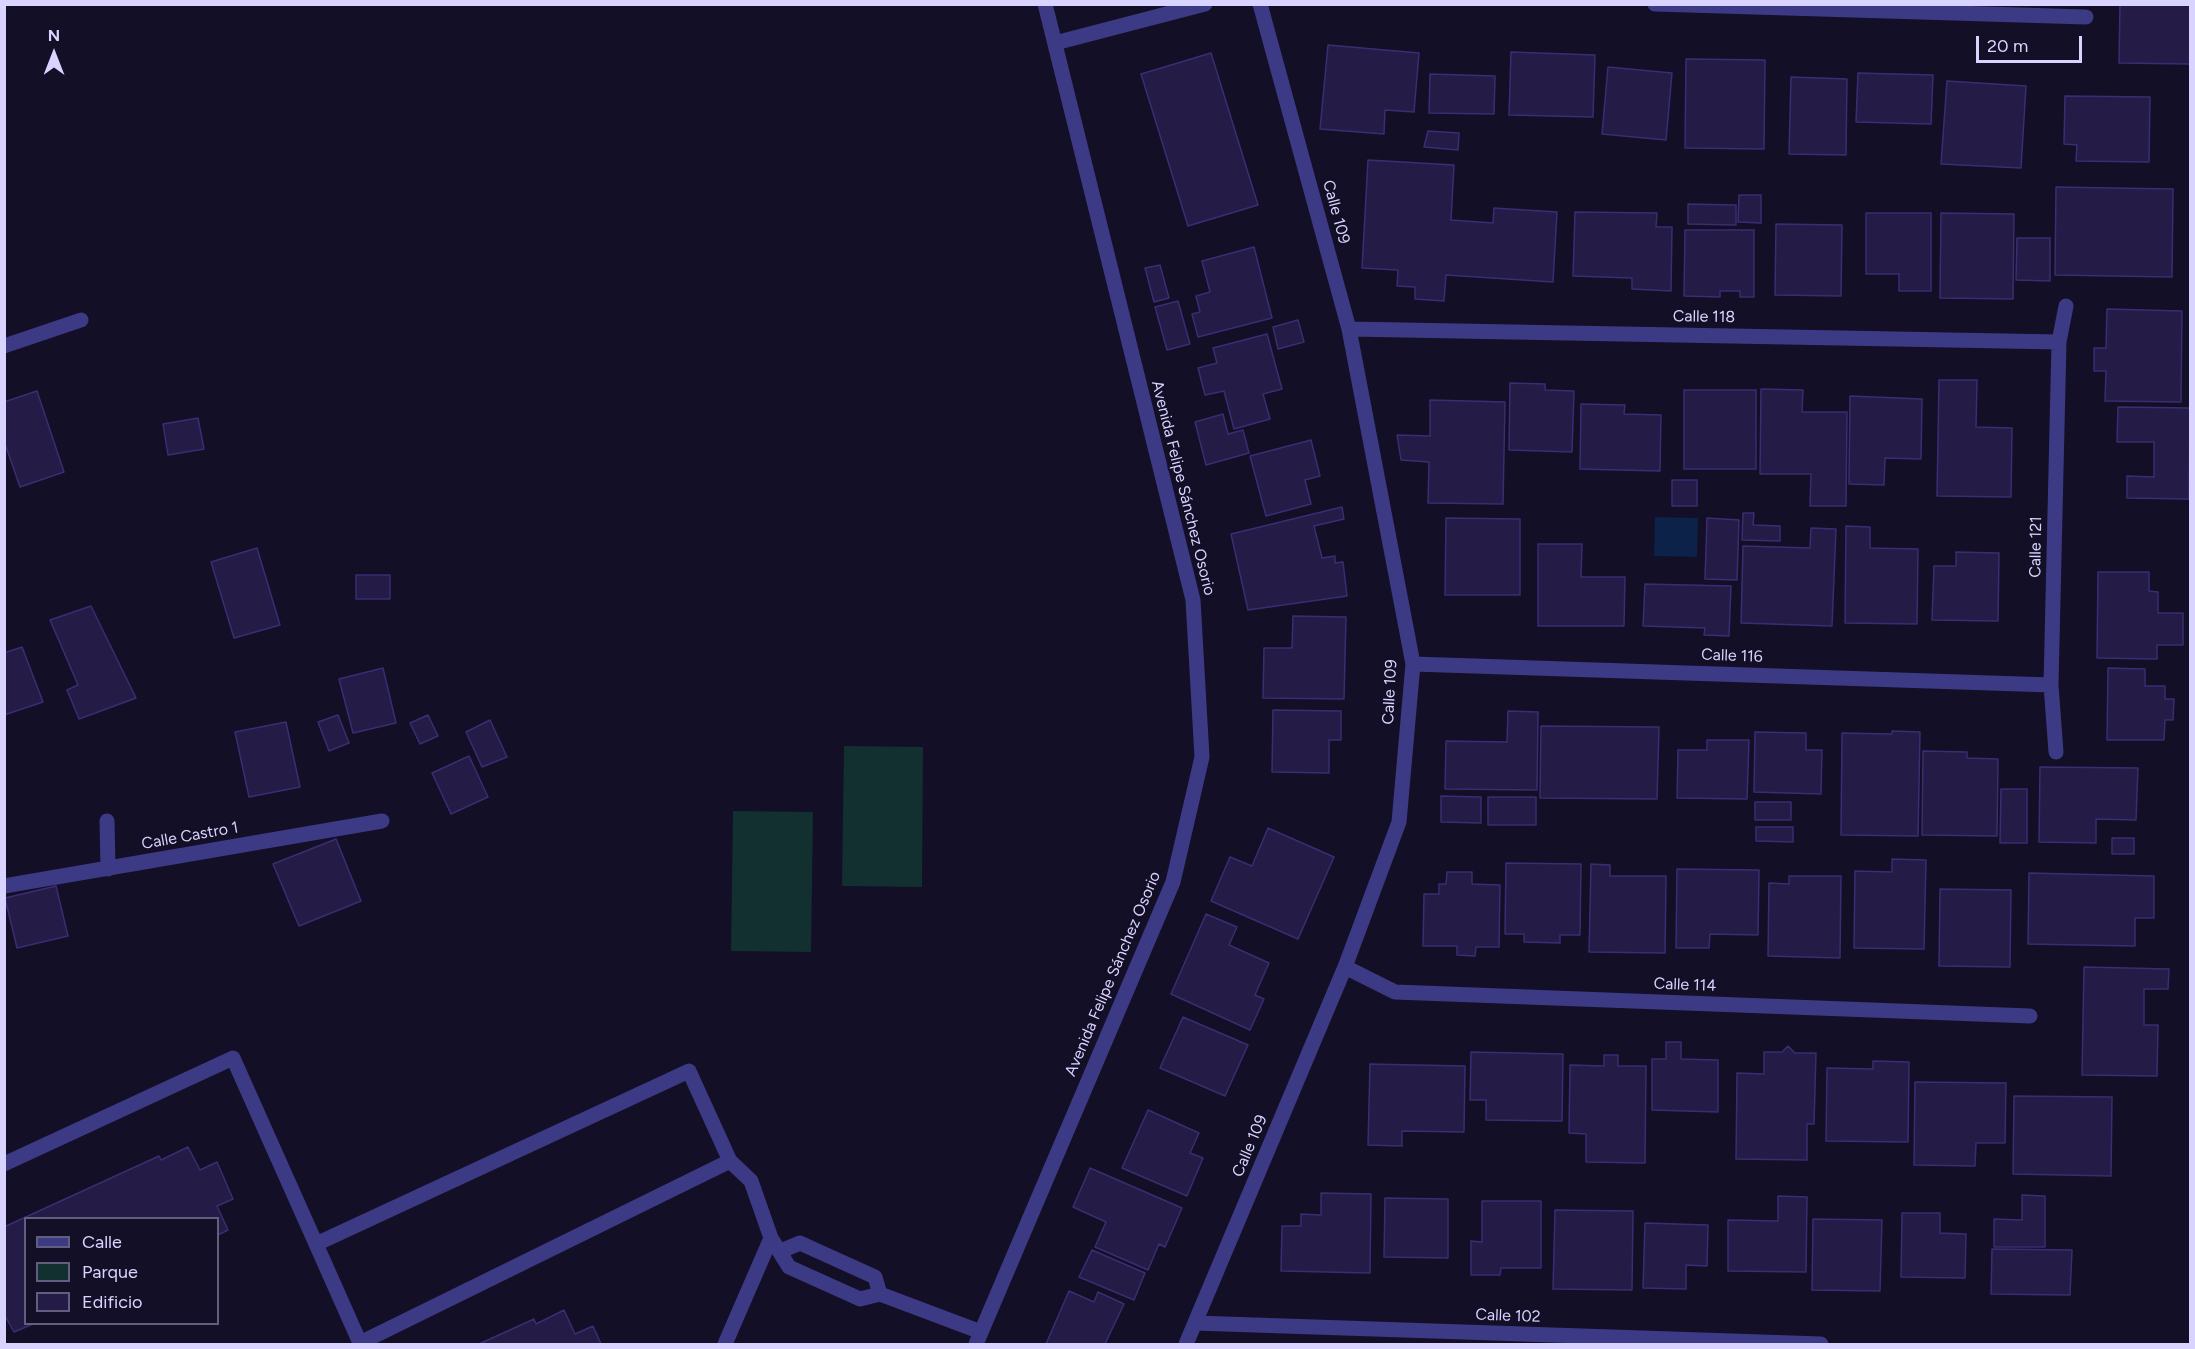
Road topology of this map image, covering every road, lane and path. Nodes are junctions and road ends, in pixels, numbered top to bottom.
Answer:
1 (1045, 4) edge
2 (1206, 4) edge
3 (1260, 4) edge
4 (1655, 4) edge
5 (2022, 11) edge
6 (2086, 17) dead end
7 (1055, 43) junction
8 (2066, 306) dead end
9 (81, 320) dead end
10 (1349, 329) junction
11 (2059, 342) junction
12 (4, 346) edge
13 (1413, 664) junction
14 (2051, 685) junction
15 (2056, 752) dead end
16 (107, 820) dead end
17 (382, 821) dead end
18 (108, 868) junction
19 (4, 886) edge
20 (1345, 968) junction
21 (2030, 1016) dead end
22 (730, 1161) junction
23 (4, 1164) edge
24 (771, 1238) junction
25 (316, 1244) junction
26 (781, 1251) junction
27 (880, 1294) junction
28 (1195, 1323) junction
29 (978, 1338) edge
30 (1518, 1340) edge
31 (725, 1344) edge
32 (1186, 1344) edge
33 (1821, 1344) edge

1 - 7 street, Avenida Felipe Sánchez Osorio
2 - 7 street
3 - 10 street, Calle 109
4 - 5 street
5 - 6 street
7 - 29 street, Avenida Felipe Sánchez Osorio
8 - 11 street, Calle 121
9 - 12 street
10 - 11 street, Calle 118
10 - 13 street, Calle 109
11 - 14 street, Calle 121
13 - 14 street, Calle 116
13 - 20 street, Calle 109
14 - 15 street, Calle 121
16 - 18 street
17 - 18 street, Calle Castro 1
18 - 19 street, Calle Castro 1
20 - 21 street, Calle 114
20 - 28 street, Calle 109
22 - 24 street
22 - 25 street
22 - 25 street
23 - 25 street
24 - 26 street
24 - 31 street
26 - 27 street
26 - 27 street
27 - 29 street
28 - 30 street, Calle 102
28 - 32 street, Calle 109
30 - 33 street, Calle 102

